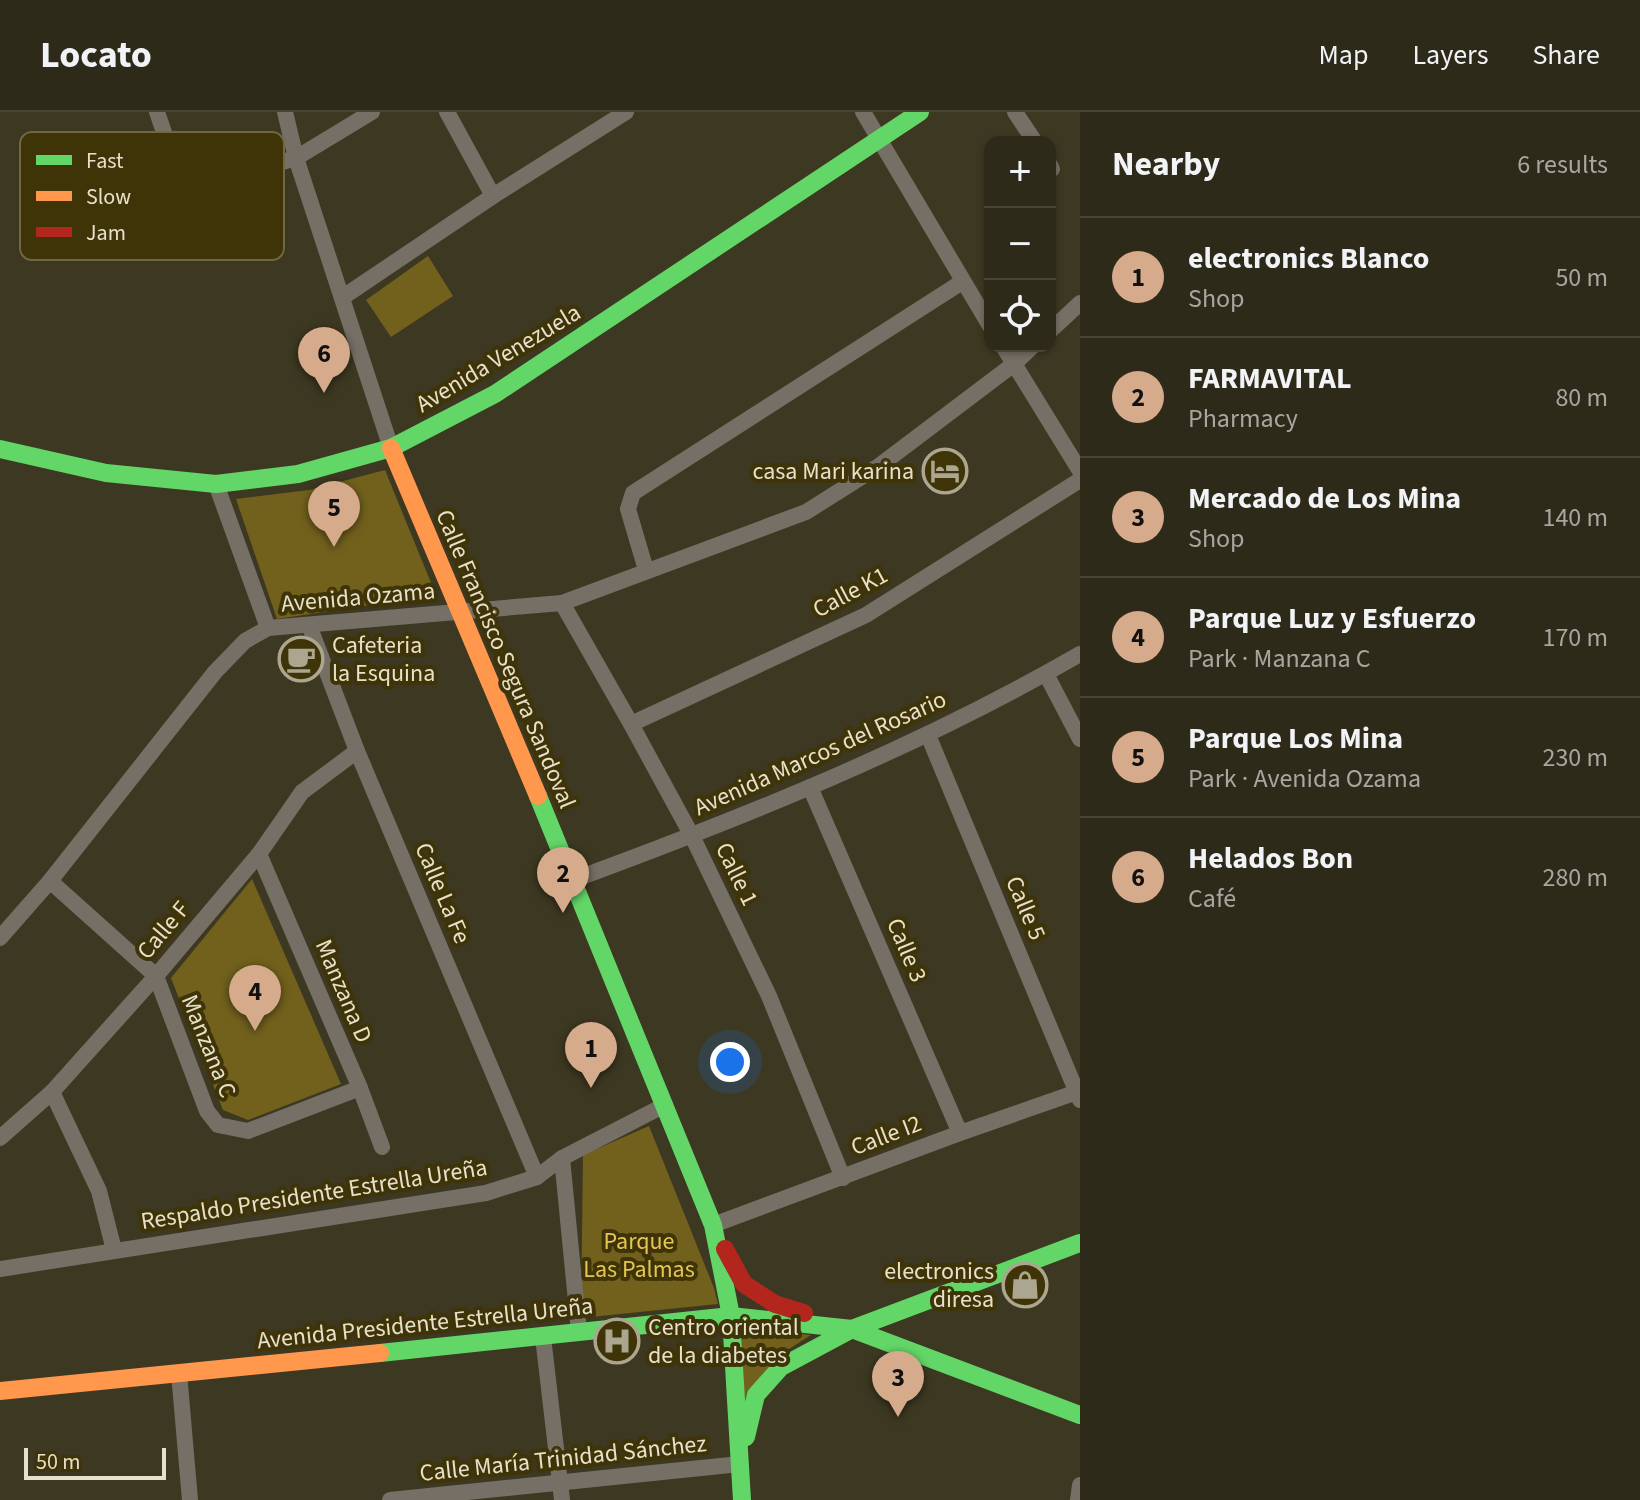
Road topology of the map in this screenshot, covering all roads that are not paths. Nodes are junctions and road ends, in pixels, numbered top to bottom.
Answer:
1 (157, 112) edge
2 (285, 112) edge
3 (372, 112) edge
4 (447, 112) edge
5 (626, 112) edge
6 (863, 112) edge
7 (920, 112) edge
8 (1015, 112) edge
9 (164, 132) edge
10 (1031, 136) edge
11 (880, 140) junction
12 (296, 158) junction
13 (284, 162) edge
14 (493, 196) junction
15 (962, 282) junction
16 (343, 297) junction
17 (1080, 303) edge
18 (984, 317) edge
19 (1056, 325) edge
20 (1007, 352) edge
21 (1027, 352) edge
22 (1014, 364) junction
23 (391, 448) junction
24 (0, 449) edge
25 (1080, 471) edge
26 (1080, 480) edge
27 (216, 484) junction
28 (646, 570) junction
29 (562, 603) junction
30 (460, 612) junction
31 (309, 625) junction
32 (268, 628) junction
33 (1080, 654) edge
34 (1046, 674) junction
35 (631, 724) junction
36 (928, 735) junction
37 (1080, 739) edge
38 (357, 751) junction
39 (810, 787) junction
40 (692, 836) junction
41 (259, 854) junction
42 (573, 880) junction
43 (50, 881) junction
44 (0, 938) edge
45 (156, 976) junction
46 (360, 1088) junction
47 (52, 1092) junction
48 (1079, 1096) edge
49 (665, 1105) junction
50 (960, 1133) junction
51 (0, 1138) edge
52 (382, 1147) dead end
53 (562, 1158) junction
54 (537, 1177) junction
55 (843, 1178) junction
56 (713, 1225) junction
57 (1080, 1243) edge
58 (114, 1250) junction
59 (0, 1269) edge
60 (731, 1316) junction
61 (852, 1329) junction
62 (579, 1332) junction
63 (543, 1337) junction
64 (179, 1373) junction
65 (0, 1391) edge
66 (1080, 1415) edge
67 (740, 1464) junction
68 (561, 1482) junction
69 (1080, 1485) edge
70 (438, 1498) edge
71 (190, 1500) edge
72 (390, 1500) edge
73 (562, 1500) edge
74 (742, 1500) edge
75 (1078, 1500) edge

1 - 9 street
2 - 12 street, Calle Francisco Segura Sandoval
3 - 12 street
4 - 14 street
5 - 14 street
6 - 11 street
7 - 11 main road, Avenida Venezuela
8 - 10 street
11 - 15 street
11 - 23 main road, Avenida Venezuela
12 - 13 street
12 - 16 street, Calle Francisco Segura Sandoval
14 - 16 street
15 - 18 street
15 - 28 street
16 - 23 street, Calle Francisco Segura Sandoval
17 - 19 street
20 - 22 street
21 - 22 street, Avenida Ozama
22 - 25 street
22 - 28 street, Avenida Ozama
23 - 27 main road, Avenida Venezuela
23 - 30 main road, Calle Francisco Segura Sandoval
24 - 27 main road, Avenida Venezuela
26 - 35 street, Calle K1
27 - 32 street
28 - 29 street, Avenida Ozama
29 - 30 street, Avenida Ozama
29 - 35 street, Calle 1
30 - 31 street, Avenida Ozama
30 - 42 main road, Calle Francisco Segura Sandoval
31 - 32 street, Avenida Ozama
31 - 38 street, Calle La Fe
32 - 43 street, Avenida Ozama
33 - 34 street, Avenida Marcos del Rosario
34 - 36 street, Avenida Marcos del Rosario
34 - 37 street
35 - 40 street, Calle 1
36 - 39 street, Avenida Marcos del Rosario
36 - 48 street, Calle 5
38 - 41 street, Calle F
38 - 54 street, Calle La Fe
39 - 40 street, Avenida Marcos del Rosario
39 - 50 street, Calle 3
40 - 42 street, Avenida Marcos del Rosario
40 - 55 street, Calle 1
41 - 45 street, Calle F
41 - 46 street, Manzana D
42 - 49 main road, Calle Francisco Segura Sandoval
43 - 44 street, Avenida Ozama
43 - 45 street, Manzana C
45 - 46 street, Manzana C
45 - 47 street, Calle F
46 - 52 street, Manzana D
47 - 51 street, Calle F
47 - 58 street
48 - 50 street, Calle I2
49 - 53 street, Respaldo Presidente Estrella Ureña
49 - 56 main road, Calle Francisco Segura Sandoval
50 - 55 street, Calle I2
53 - 54 street, Respaldo Presidente Estrella Ureña
53 - 62 street
54 - 58 street, Respaldo Presidente Estrella Ureña
55 - 56 street, Calle I2
56 - 60 main road, Calle Francisco Segura Sandoval
56 - 61 main road
57 - 61 main road
58 - 59 street, Respaldo Presidente Estrella Ureña
60 - 61 main road, Avenida Presidente Estrella Ureña
60 - 62 main road, Avenida Presidente Estrella Ureña
60 - 67 main road, Calle Francisco Segura Sandoval
61 - 66 main road, Avenida Presidente Estrella Ureña
61 - 67 main road
62 - 63 main road, Avenida Presidente Estrella Ureña
63 - 64 main road, Avenida Presidente Estrella Ureña
63 - 68 street
64 - 65 main road, Avenida Presidente Estrella Ureña
64 - 71 street
67 - 68 street, Calle María Trinidad Sánchez
67 - 74 main road, Calle Francisco Segura Sandoval
68 - 70 street, Calle María Trinidad Sánchez
68 - 73 street
69 - 75 street
70 - 72 street, Calle María Trinidad Sánchez

